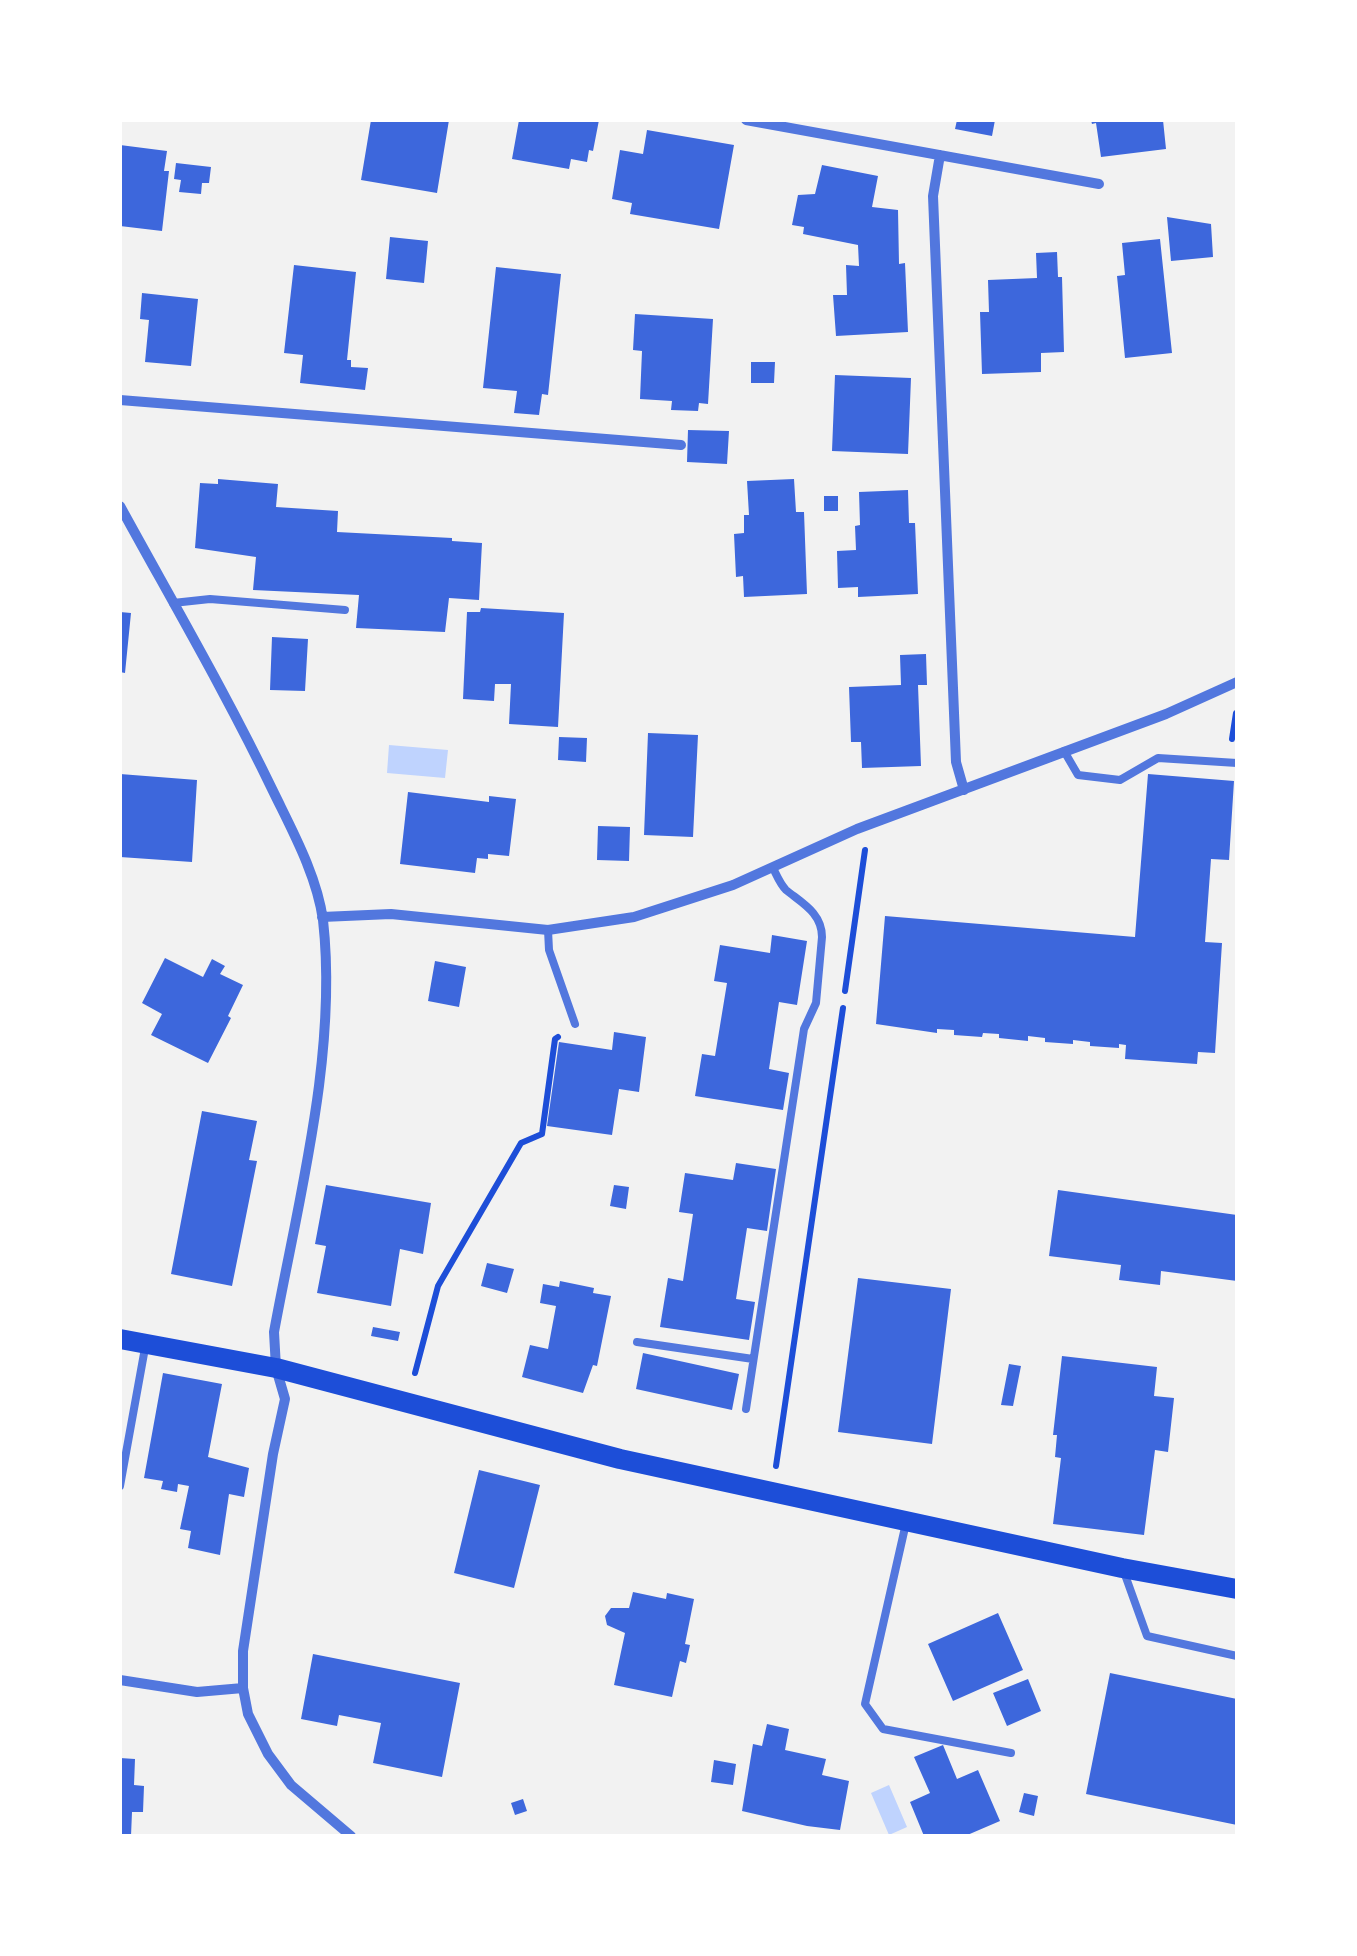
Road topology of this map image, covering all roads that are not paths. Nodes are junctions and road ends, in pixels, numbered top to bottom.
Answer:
1 (746, 120) edge
2 (940, 155) junction
3 (1099, 184) dead end
4 (120, 400) edge
5 (682, 445) dead end
6 (120, 506) edge
7 (173, 603) junction
8 (345, 610) dead end
9 (1237, 682) edge
10 (1064, 751) junction
11 (1237, 763) edge
12 (964, 790) junction
13 (773, 868) junction
14 (322, 917) junction
15 (548, 930) junction
16 (575, 1024) road end
17 (120, 1339) edge
18 (637, 1342) dead end
19 (146, 1344) junction
20 (754, 1359) junction
21 (276, 1368) junction
22 (746, 1409) dead end
23 (120, 1486) edge
24 (906, 1521) junction
25 (1122, 1568) junction
26 (1237, 1590) edge
27 (1237, 1656) edge
28 (120, 1680) edge
29 (243, 1688) junction
30 (1011, 1753) dead end
31 (351, 1836) edge

1 - 2 street
2 - 3 street
2 - 12 street
4 - 5 street
6 - 7 street
7 - 8 lane
7 - 14 street
9 - 10 street
10 - 11 lane
10 - 12 street
12 - 13 street
13 - 15 street
13 - 20 lane
14 - 15 street
14 - 21 street
15 - 16 lane
17 - 19 main road
18 - 20 lane
19 - 21 main road
19 - 23 lane
20 - 22 lane
21 - 24 main road
21 - 29 street
24 - 25 main road
24 - 30 lane
25 - 26 main road
25 - 27 lane
28 - 29 street
29 - 31 street

